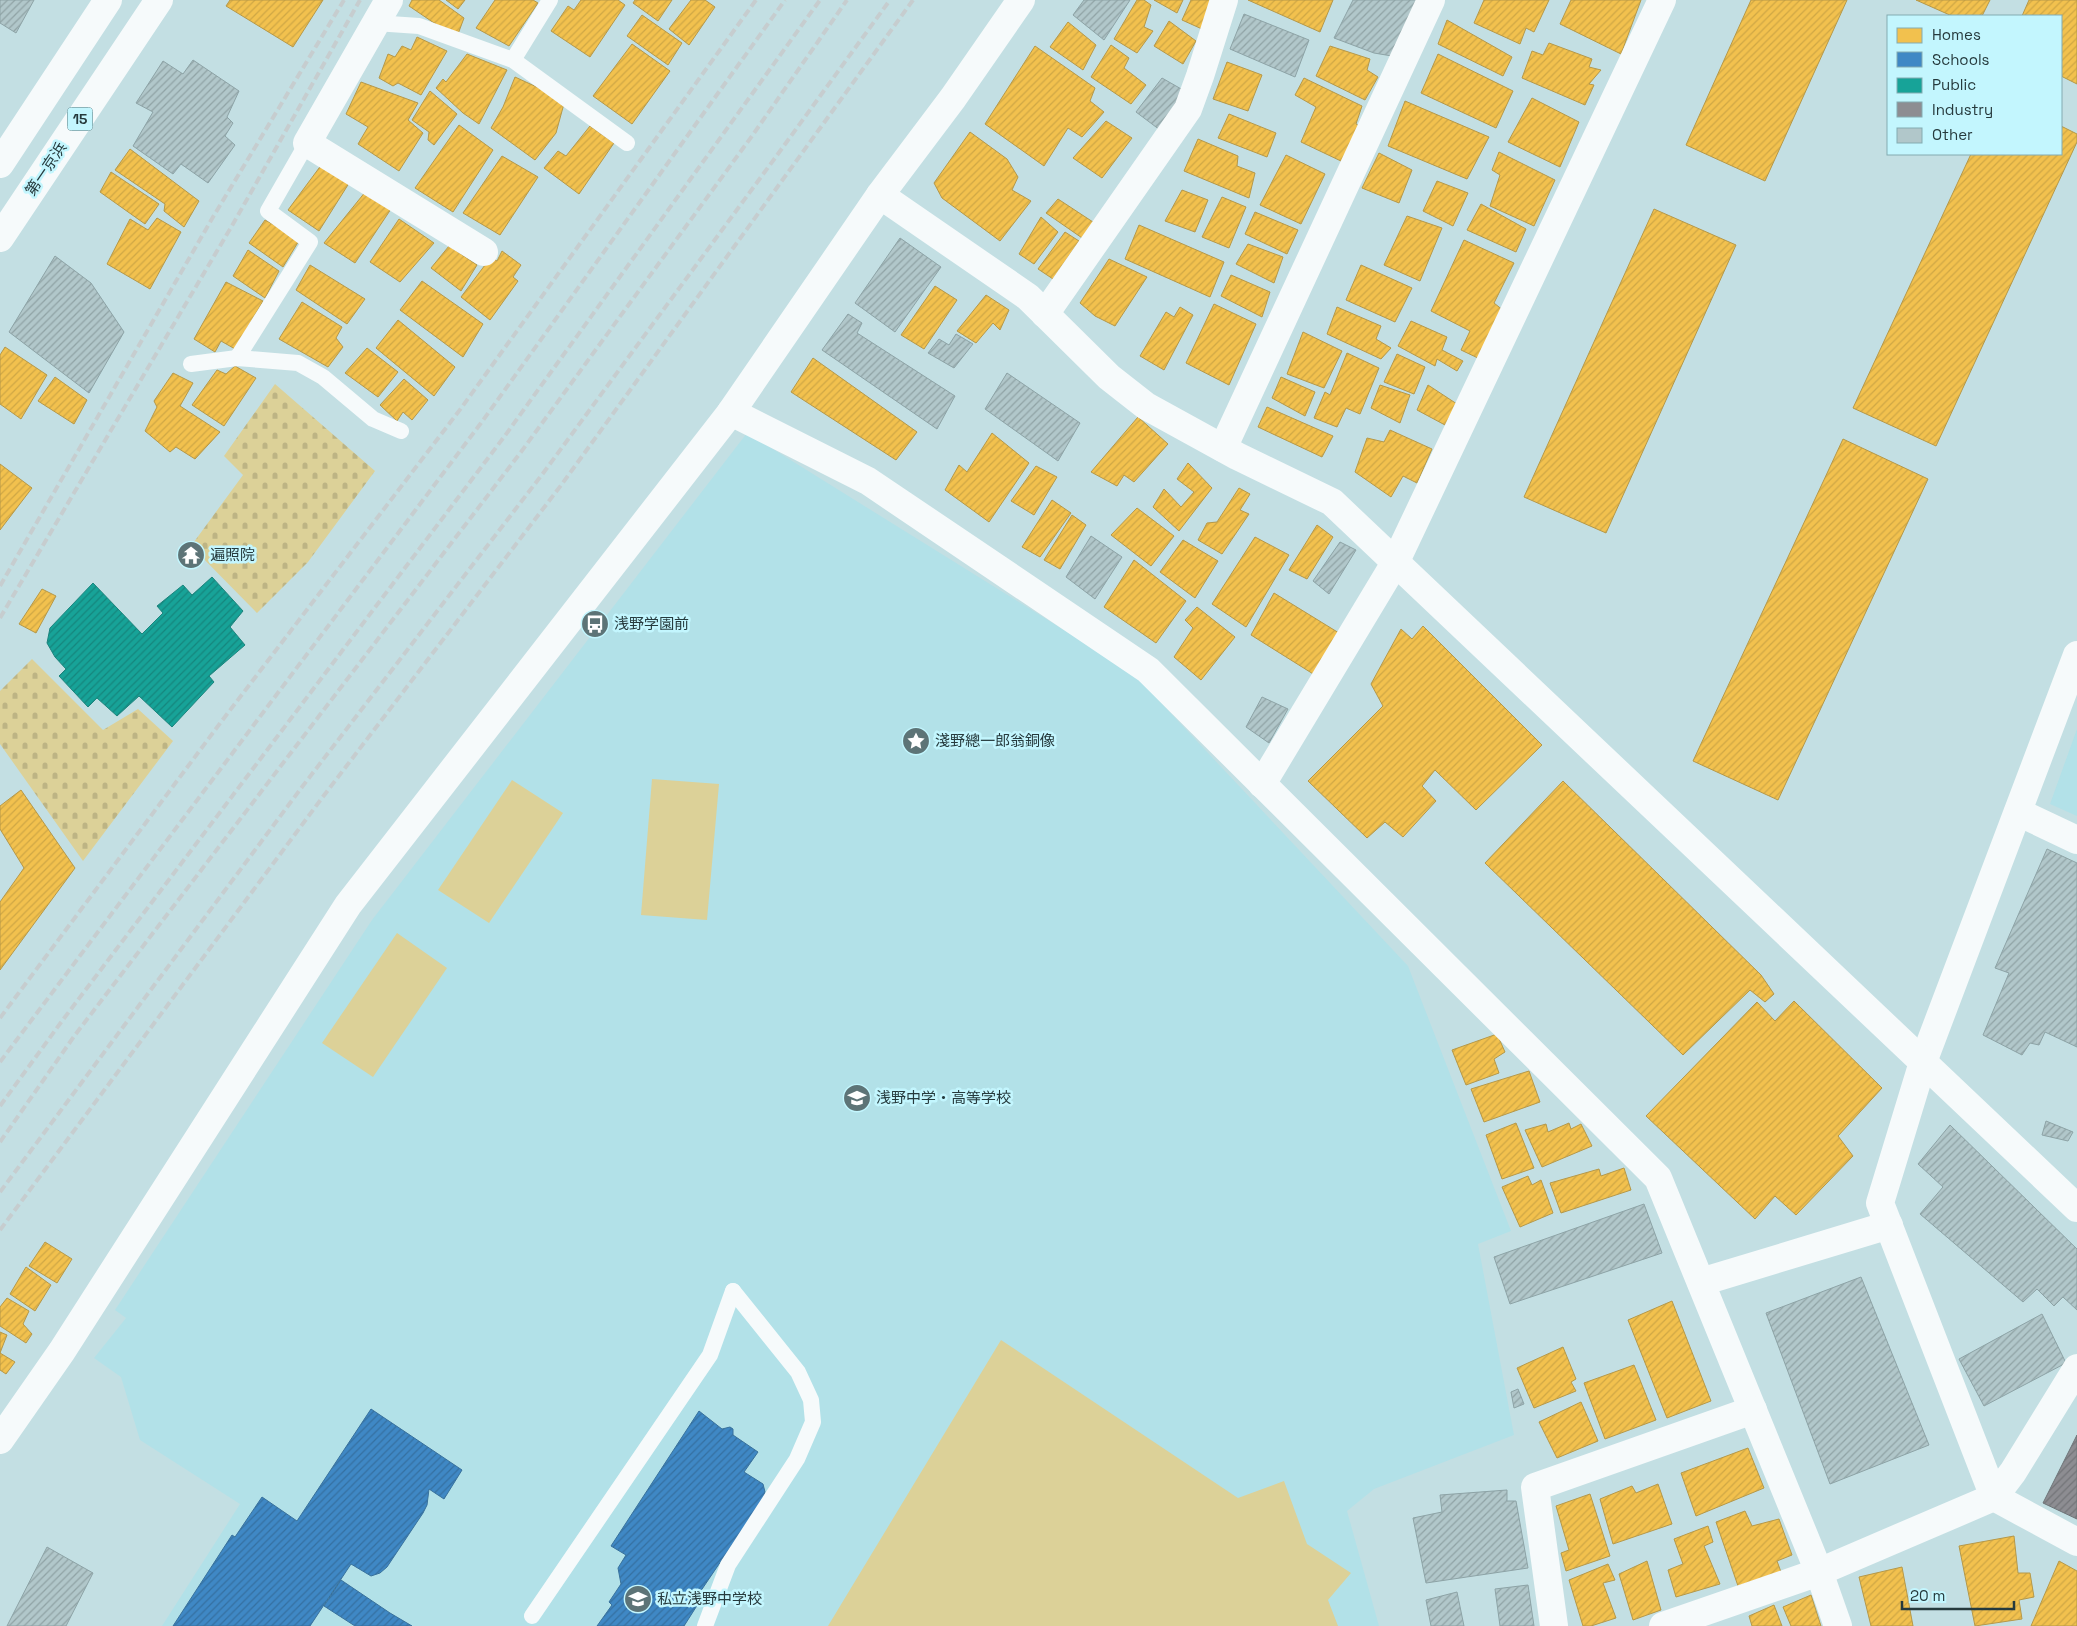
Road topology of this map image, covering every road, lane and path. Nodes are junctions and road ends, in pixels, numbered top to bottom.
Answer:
1 (108, 0) edge
2 (159, 0) edge
3 (389, 0) edge
4 (550, 0) edge
5 (1021, 0) edge
6 (1224, 0) edge
7 (1431, 0) edge
8 (1662, 0) edge
9 (375, 23) junction
10 (512, 60) junction
11 (627, 142) dead end
12 (307, 143) junction
13 (0, 164) edge
14 (880, 195) junction
15 (0, 238) edge
16 (484, 252) dead end
17 (1044, 314) junction
18 (237, 358) junction
19 (191, 364) dead end
20 (731, 412) junction
21 (400, 431) dead end
22 (1223, 448) junction
23 (1396, 563) junction
24 (2077, 655) edge
25 (1262, 784) junction
26 (2018, 812) junction
27 (2077, 840) edge
28 (1923, 1062) junction
29 (2077, 1208) edge
30 (1889, 1225) junction
31 (1701, 1282) junction
32 (2077, 1368) edge
33 (1753, 1410) junction
34 (0, 1440) edge
35 (1994, 1497) junction
36 (2077, 1542) edge
37 (1819, 1572) junction
38 (532, 1616) dead end
39 (705, 1626) edge
40 (1554, 1626) edge
41 (1663, 1626) edge
42 (1838, 1626) edge

1 - 13 main road
2 - 15 main road, 第一京浜 / 15
3 - 9 main road
4 - 10 lane
5 - 14 main road
6 - 17 main road
7 - 22 main road
8 - 23 main road
9 - 10 lane
9 - 12 main road
10 - 11 lane
12 - 16 main road
12 - 18 lane
14 - 17 main road
14 - 20 main road
17 - 22 main road
18 - 19 lane
18 - 21 lane
20 - 25 main road
20 - 34 main road
22 - 23 main road
23 - 25 main road
23 - 28 main road
24 - 26 main road
25 - 31 main road
26 - 27 main road
26 - 28 main road
28 - 29 main road
28 - 30 main road
30 - 31 main road
30 - 35 main road
31 - 33 main road
32 - 35 main road
33 - 37 main road
33 - 40 main road
35 - 36 main road
35 - 37 main road
37 - 41 main road
37 - 42 main road
38 - 39 lane

